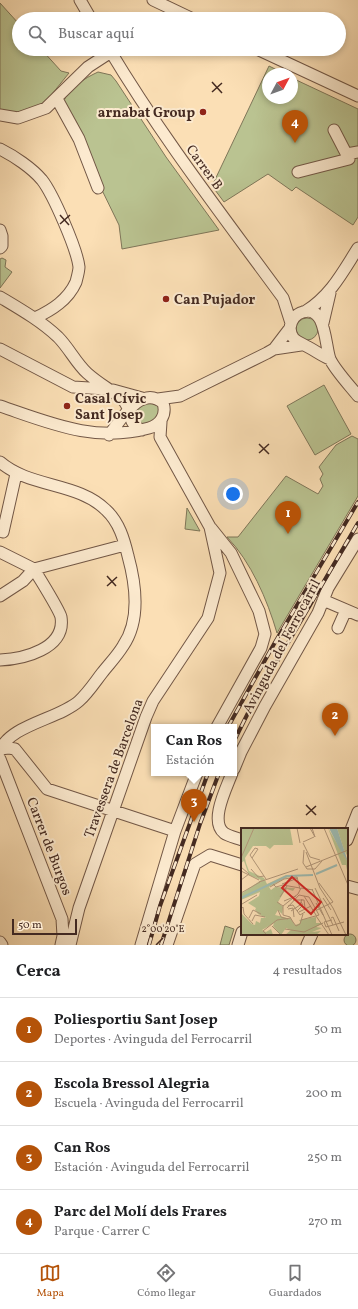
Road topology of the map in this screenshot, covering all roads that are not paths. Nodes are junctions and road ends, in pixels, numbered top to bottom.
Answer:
1 (80, 0) edge
2 (153, 0) edge
3 (87, 12) edge
4 (179, 12) edge
5 (102, 56) edge
6 (114, 56) edge
7 (272, 56) edge
8 (358, 96) edge
9 (57, 99) junction
10 (0, 115) edge
11 (334, 130) dead end
12 (0, 149) edge
13 (358, 152) edge
14 (347, 154) junction
15 (298, 172) dead end
16 (98, 188) dead end
17 (0, 230) edge
18 (0, 248) edge
19 (358, 248) edge
20 (330, 292) junction
21 (0, 297) edge
22 (283, 298) junction
23 (306, 311) junction
24 (35, 318) junction
25 (290, 325) junction
26 (323, 328) junction
27 (304, 345) junction
28 (0, 349) edge
29 (274, 349) junction
30 (330, 359) junction
31 (86, 372) junction
32 (73, 387) junction
33 (106, 389) junction
34 (180, 396) junction
35 (358, 396) edge
36 (142, 398) junction
37 (158, 398) junction
38 (122, 400) junction
39 (0, 406) edge
40 (129, 410) junction
41 (162, 417) junction
42 (121, 420) junction
43 (144, 430) junction
44 (109, 435) junction
45 (160, 437) junction
46 (0, 462) edge
47 (16, 474) junction
48 (210, 526) junction
49 (3, 532) dead end
50 (358, 539) edge
51 (126, 545) junction
52 (0, 552) edge
53 (34, 568) junction
54 (220, 573) junction
55 (242, 575) junction
56 (0, 596) edge
57 (323, 600) junction
58 (346, 610) junction
59 (358, 615) edge
60 (338, 628) dead end
61 (0, 660) edge
62 (219, 724) edge
63 (1, 751) edge
64 (237, 762) edge
65 (196, 776) edge
66 (231, 776) edge
67 (112, 811) junction
68 (358, 812) edge
69 (175, 832) junction
70 (348, 837) edge
71 (241, 840) edge
72 (241, 865) edge
73 (348, 886) edge
74 (358, 889) edge
75 (241, 935) edge
76 (312, 935) edge
77 (0, 942) edge
78 (2, 945) edge
79 (61, 945) edge
80 (70, 945) edge
81 (140, 945) edge
82 (167, 945) edge
83 (238, 945) edge
84 (307, 945) edge

1 - 3 street
2 - 4 street
5 - 9 street
6 - 22 street, Carrer B
7 - 8 street
9 - 10 street
9 - 16 street
11 - 14 street
12 - 24 street
13 - 14 street
14 - 15 street
17 - 18 street
19 - 20 street
20 - 23 street
20 - 26 street
21 - 24 street
22 - 23 street, Carrer B
22 - 25 street, Carrer B
23 - 25 street
23 - 26 street
24 - 31 street
25 - 27 street
25 - 29 street
26 - 27 street
26 - 30 street
27 - 29 street
27 - 30 street
28 - 32 street
29 - 34 street
30 - 35 street
31 - 32 street
31 - 33 street
32 - 33 street
33 - 36 street
33 - 38 street
34 - 37 street
34 - 41 street
36 - 37 street
36 - 40 street
37 - 41 street
38 - 40 street
38 - 42 street
39 - 44 street
40 - 42 street
40 - 43 street
41 - 43 street
41 - 45 street, Travessera de Barcelona
42 - 44 street
43 - 44 street
43 - 45 street
45 - 48 street, Travessera de Barcelona
46 - 47 street
47 - 49 street
47 - 51 street
48 - 54 street, Travessera de Barcelona
48 - 55 street, Avinguda del Ferrocarril
50 - 57 street, Avinguda del Ferrocarril
51 - 53 street
51 - 63 street
52 - 53 street
53 - 56 street
53 - 61 street
54 - 55 street
54 - 67 street, Travessera de Barcelona
55 - 62 street, Avinguda del Ferrocarril
57 - 58 street
57 - 64 street, Avinguda del Ferrocarril
58 - 59 street
58 - 60 street
63 - 67 street
63 - 79 street, Carrer de Burgos
65 - 69 street
66 - 71 street
67 - 69 street
67 - 80 street, Travessera de Barcelona
68 - 70 street
69 - 81 street
72 - 82 street
73 - 74 street
75 - 83 street
76 - 84 street
77 - 78 street

